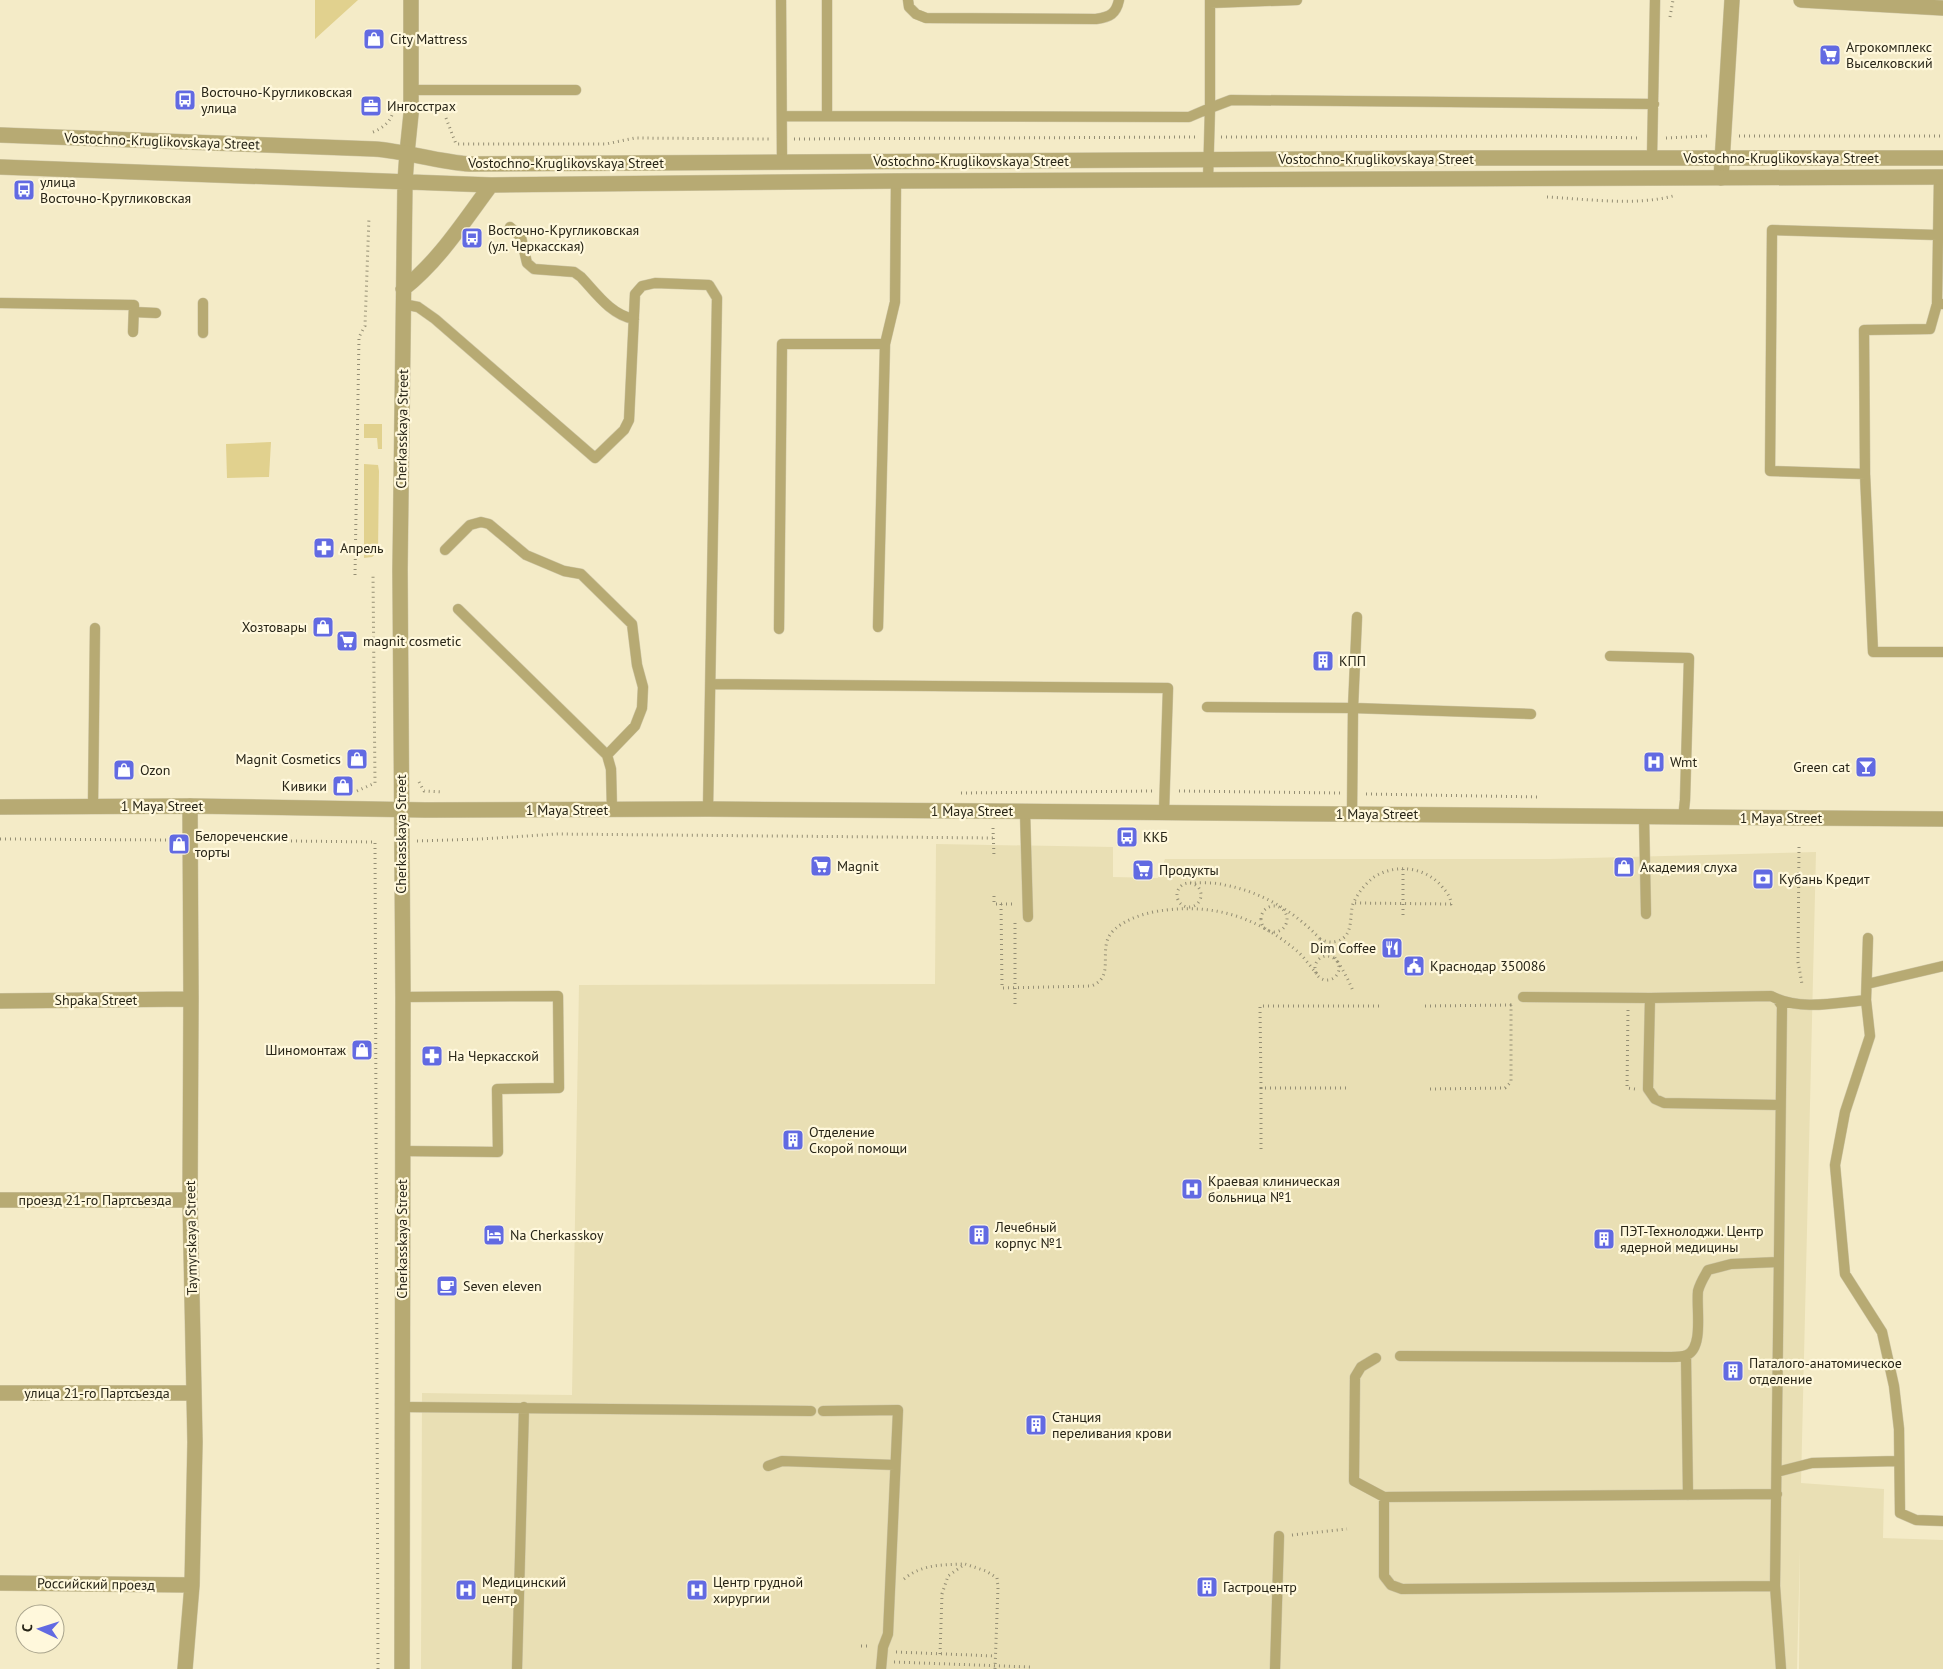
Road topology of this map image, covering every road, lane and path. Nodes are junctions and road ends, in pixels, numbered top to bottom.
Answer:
1 (410, 0) edge
2 (780, 0) edge
3 (828, 0) edge
4 (908, 0) edge
5 (1118, 0) edge
6 (1298, 0) edge
7 (1655, 0) edge
8 (1732, 0) edge
9 (1801, 0) edge
10 (1807, 0) edge
11 (1210, 2) edge
12 (1943, 8) edge
13 (411, 90) junction
14 (576, 90) dead end
15 (393, 104) dead end
16 (1654, 104) junction
17 (1210, 108) junction
18 (783, 116) junction
19 (827, 116) junction
20 (446, 118) dead end
21 (0, 135) edge
22 (366, 135) dead end
23 (1723, 136) junction
24 (1943, 136) edge
25 (1210, 137) junction
26 (782, 139) junction
27 (1652, 139) junction
28 (407, 153) junction
29 (1652, 158) junction
30 (1721, 158) junction
31 (1943, 158) edge
32 (1209, 160) junction
33 (782, 162) junction
34 (0, 166) edge
35 (1941, 177) edge
36 (1721, 178) junction
37 (1208, 180) junction
38 (896, 181) junction
39 (405, 182) junction
40 (491, 185) junction
41 (369, 217) dead end
42 (510, 227) dead end
43 (1937, 234) junction
44 (404, 289) junction
45 (1, 303) dead end
46 (204, 304) dead end
47 (403, 304) junction
48 (1940, 304) edge
49 (134, 312) junction
50 (156, 313) dead end
51 (634, 319) junction
52 (133, 332) dead end
53 (203, 333) dead end
54 (886, 344) junction
55 (1865, 474) junction
56 (445, 550) dead end
57 (373, 574) dead end
58 (356, 575) dead end
59 (458, 609) dead end
60 (1357, 617) dead end
61 (878, 627) dead end
62 (95, 628) dead end
63 (778, 629) dead end
64 (1943, 652) edge
65 (1610, 656) dead end
66 (711, 684) junction
67 (1207, 707) dead end
68 (1353, 708) junction
69 (1531, 714) dead end
70 (607, 755) junction
71 (419, 782) dead end
72 (375, 783) dead end
73 (424, 791) dead end
74 (93, 806) junction
75 (190, 806) junction
76 (0, 807) edge
77 (708, 809) junction
78 (400, 810) junction
79 (612, 810) junction
80 (993, 811) junction
81 (1025, 811) junction
82 (1164, 812) junction
83 (1352, 814) junction
84 (1644, 816) junction
85 (1683, 818) junction
86 (1943, 819) edge
87 (0, 838) edge
88 (993, 838) junction
89 (190, 840) junction
90 (416, 842) dead end
91 (1800, 847) dead end
92 (994, 857) dead end
93 (1403, 868) junction
94 (1190, 883) junction
95 (994, 896) dead end
96 (1354, 903) junction
97 (1001, 904) junction
98 (1403, 904) junction
99 (1282, 907) junction
100 (1188, 908) junction
101 (1646, 914) dead end
102 (1403, 915) dead end
103 (1028, 917) dead end
104 (1267, 930) junction
105 (1868, 938) dead end
106 (1320, 939) junction
107 (1338, 961) junction
108 (1943, 966) edge
109 (1317, 974) junction
110 (1802, 984) dead end
111 (1867, 984) junction
112 (1015, 988) junction
113 (1353, 991) dead end
114 (403, 997) junction
115 (1650, 998) junction
116 (191, 999) junction
117 (0, 1000) edge
118 (1778, 1000) junction
119 (1866, 1000) junction
120 (1520, 1001) joint
121 (1014, 1004) dead end
122 (1381, 1006) dead end
123 (1426, 1006) dead end
124 (1511, 1006) junction
125 (1628, 1006) dead end
126 (1261, 1088) junction
127 (1350, 1088) dead end
128 (1430, 1089) dead end
129 (1648, 1089) junction
130 (1780, 1105) junction
131 (1261, 1149) dead end
132 (402, 1151) junction
133 (0, 1200) edge
134 (190, 1200) junction
135 (1778, 1262) junction
136 (1400, 1356) dead end
137 (1686, 1356) junction
138 (1376, 1358) dead end
139 (0, 1393) edge
140 (194, 1393) junction
141 (402, 1407) junction
142 (524, 1407) junction
143 (812, 1411) dead end
144 (823, 1411) dead end
145 (1898, 1461) junction
146 (768, 1466) dead end
147 (895, 1466) junction
148 (1777, 1472) junction
149 (1777, 1494) junction
150 (1688, 1495) junction
151 (1384, 1497) junction
152 (1943, 1521) edge
153 (1347, 1528) dead end
154 (1278, 1536) joint
155 (965, 1564) junction
156 (902, 1581) dead end
157 (0, 1583) edge
158 (192, 1585) junction
159 (1775, 1586) junction
160 (889, 1652) dead end
161 (940, 1654) junction
162 (995, 1656) junction
163 (962, 1664) junction
164 (885, 1665) edge
165 (995, 1668) edge
166 (186, 1669) edge
167 (378, 1669) edge
168 (402, 1669) edge
169 (517, 1669) edge
170 (961, 1669) edge
171 (1030, 1669) edge
172 (1275, 1669) edge
173 (1781, 1669) edge

1 - 13 street, Cherkasskaya Street
2 - 18 lane
3 - 19 lane
4 - 5 lane
6 - 11 lane
7 - 16 lane
8 - 23 street
9 - 10 street
10 - 12 street
11 - 17 lane
13 - 14 lane
13 - 28 street, Cherkasskaya Street
15 - 22 path
16 - 17 lane
16 - 27 lane
17 - 19 lane
17 - 25 lane
18 - 19 lane
18 - 26 lane
20 - 26 path
21 - 28 street, Vostochno-Kruglikovskaya Street
23 - 24 path
23 - 27 path
23 - 30 street
25 - 26 path
25 - 27 path
25 - 32 lane
26 - 33 lane
27 - 29 lane
28 - 33 street, Vostochno-Kruglikovskaya Street
28 - 39 street, Cherkasskaya Street
29 - 30 street, Vostochno-Kruglikovskaya Street
29 - 32 street, Vostochno-Kruglikovskaya Street
30 - 31 street, Vostochno-Kruglikovskaya Street
30 - 36 street
32 - 33 street, Vostochno-Kruglikovskaya Street
32 - 37 lane
34 - 39 street, Vostochno-Kruglikovskaya Street
35 - 36 street, Vostochno-Kruglikovskaya Street
35 - 43 lane
36 - 37 street, Vostochno-Kruglikovskaya Street
37 - 38 street, Vostochno-Kruglikovskaya Street
38 - 40 street, Vostochno-Kruglikovskaya Street
38 - 54 lane
39 - 40 street, Vostochno-Kruglikovskaya Street
39 - 44 street, Cherkasskaya Street
40 - 44 street
41 - 58 path
42 - 51 lane
43 - 48 lane
43 - 55 lane
44 - 47 street, Cherkasskaya Street
45 - 49 lane
46 - 53 lane
47 - 51 lane
47 - 78 street, Cherkasskaya Street
48 - 55 lane
49 - 50 lane
49 - 52 lane
51 - 66 lane
54 - 61 lane
54 - 63 lane
55 - 64 lane
56 - 70 lane
57 - 72 path
59 - 70 lane
60 - 68 lane
62 - 74 lane
65 - 85 lane
66 - 77 lane
66 - 82 lane
67 - 68 lane
68 - 69 lane
68 - 83 lane
70 - 79 lane
71 - 73 path
74 - 75 street, 1 Maya Street
74 - 76 street, 1 Maya Street
75 - 78 street, 1 Maya Street
75 - 89 street, Taymyrskaya Street
77 - 79 street, 1 Maya Street
77 - 80 street, 1 Maya Street
78 - 79 street, 1 Maya Street
78 - 114 street, Cherkasskaya Street
80 - 81 street, 1 Maya Street
80 - 88 path
81 - 82 street, 1 Maya Street
81 - 103 lane
82 - 83 street, 1 Maya Street
83 - 84 street, 1 Maya Street
84 - 85 street, 1 Maya Street
84 - 101 lane
85 - 86 street, 1 Maya Street
87 - 89 path
88 - 90 path
88 - 92 path
89 - 116 street, Taymyrskaya Street
89 - 167 path
91 - 110 path
93 - 96 path
93 - 98 path
93 - 98 path
94 - 99 path
94 - 100 path
94 - 100 path
95 - 97 path
96 - 98 path
96 - 106 path
97 - 112 path
97 - 112 path
98 - 102 path
99 - 104 path
99 - 104 path
99 - 106 path
100 - 104 path
100 - 112 path
104 - 109 path
105 - 111 lane
106 - 107 path
107 - 109 path
107 - 109 path
107 - 113 path
108 - 111 lane
111 - 119 lane
112 - 121 path
114 - 132 street, Cherkasskaya Street
114 - 132 lane
115 - 118 lane
115 - 120 lane
115 - 129 lane
116 - 117 street, Shpaka Street
116 - 134 street, Taymyrskaya Street
118 - 119 lane
118 - 130 lane
119 - 145 lane
120 - 124 path
122 - 126 path
123 - 124 path
124 - 128 path
125 - 129 path
126 - 127 path
126 - 131 path
129 - 130 lane
130 - 135 lane
132 - 141 street, Cherkasskaya Street
133 - 134 street, проезд 21-го Партсъезда
134 - 140 street, Taymyrskaya Street
135 - 137 lane
135 - 148 lane
136 - 137 lane
137 - 150 lane
138 - 151 lane
139 - 140 street, улица 21-го Партсъезда
140 - 158 street, Taymyrskaya Street
141 - 142 lane
141 - 168 street, Cherkasskaya Street
142 - 143 lane
142 - 169 lane
144 - 147 lane
145 - 148 lane
145 - 152 lane
146 - 147 lane
147 - 164 lane
148 - 149 lane
149 - 150 lane
149 - 159 lane
150 - 151 lane
151 - 159 lane
153 - 154 path
154 - 172 lane
155 - 156 path
155 - 161 path
155 - 162 path
157 - 158 street, Российский проезд
158 - 166 street, Taymyrskaya Street
159 - 173 lane
160 - 161 path
161 - 162 path
162 - 165 path
163 - 164 path
163 - 165 path
163 - 170 path
165 - 171 path

